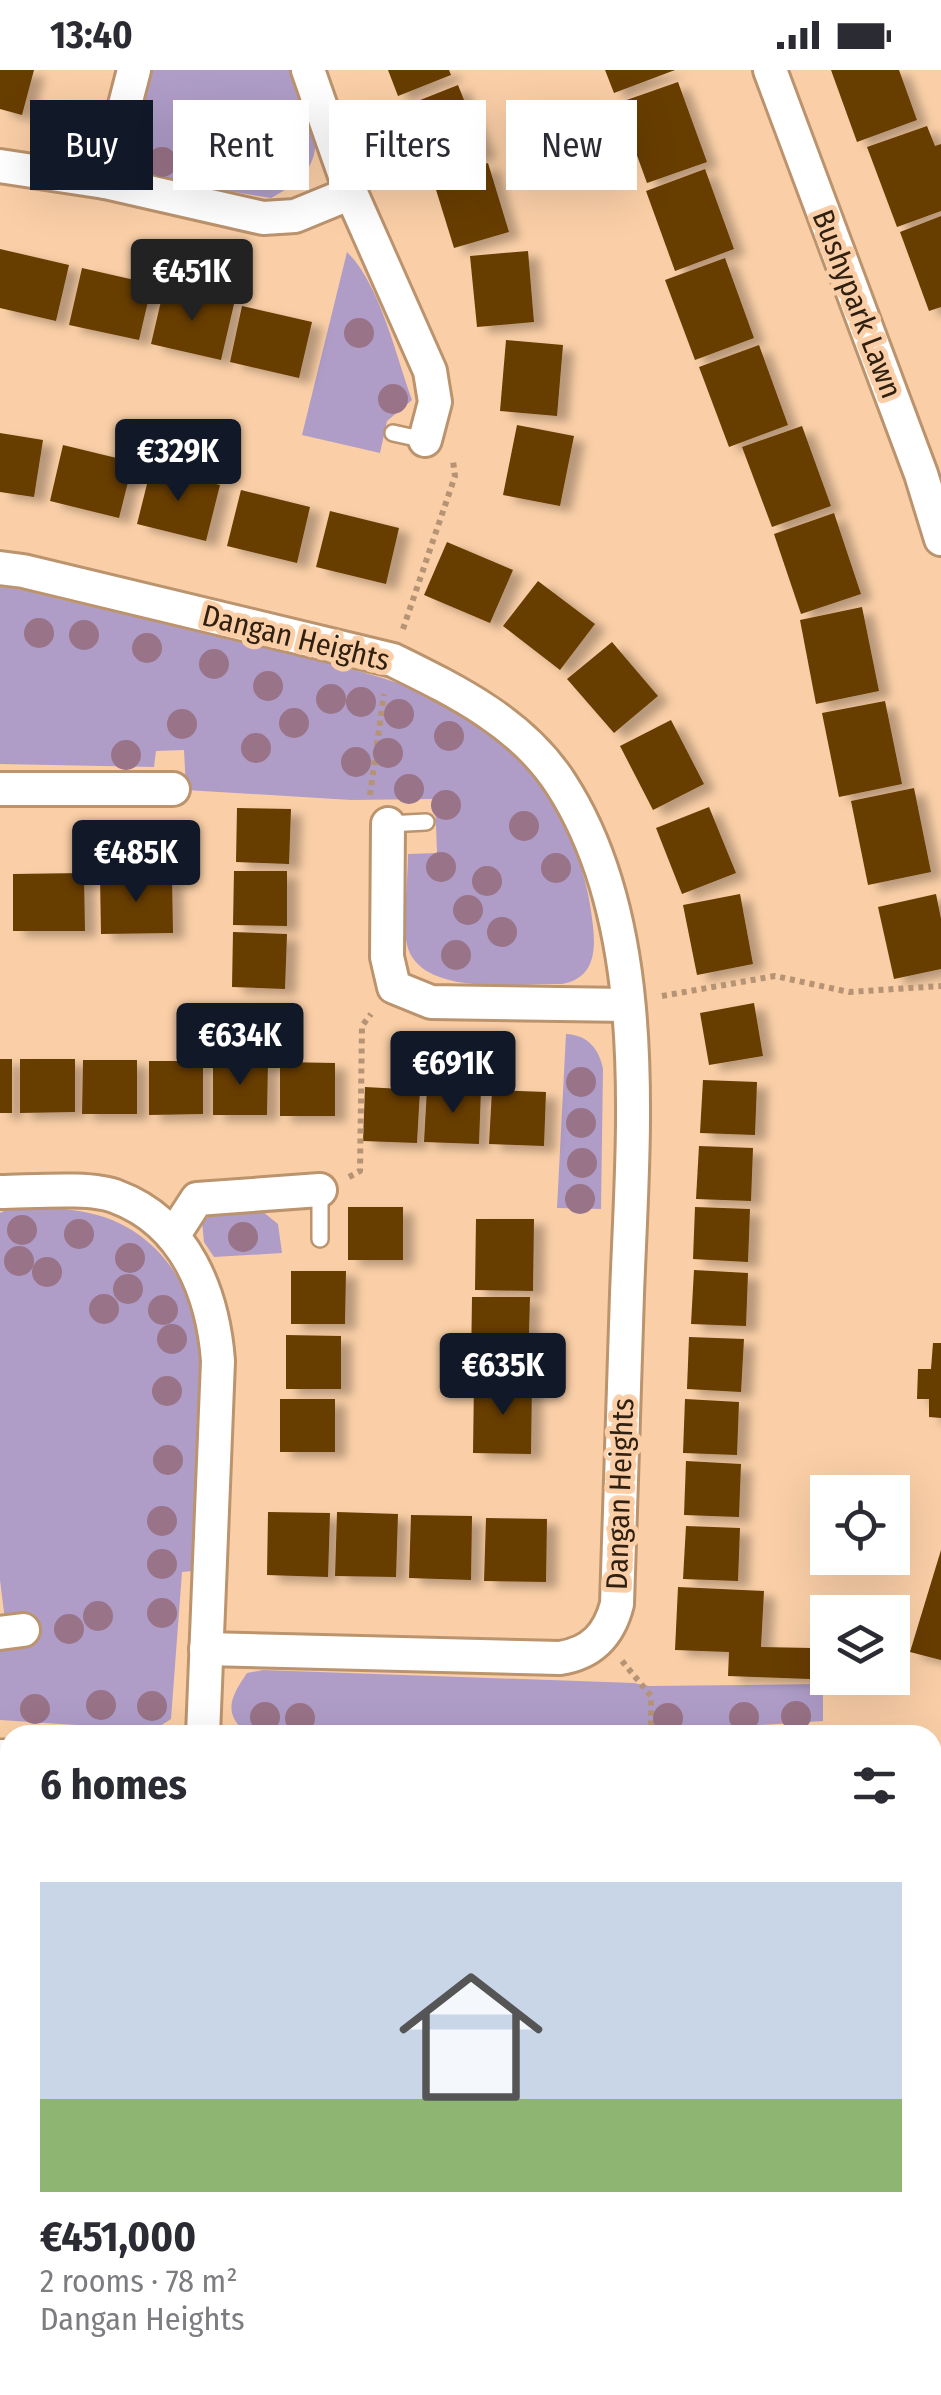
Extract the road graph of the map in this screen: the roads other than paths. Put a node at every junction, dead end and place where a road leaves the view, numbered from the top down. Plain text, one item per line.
1 (134, 70) edge
2 (308, 70) edge
3 (770, 70) edge
4 (126, 100) edge
5 (0, 166) edge
6 (30, 171) edge
7 (140, 190) edge
8 (351, 193) junction
9 (428, 431) joint
10 (393, 433) dead end
11 (941, 539) edge
12 (0, 568) edge
13 (173, 783) dead end
14 (0, 788) edge
15 (426, 822) dead end
16 (388, 824) joint
17 (628, 1006) junction
18 (320, 1190) joint
19 (0, 1192) edge
20 (174, 1236) junction
21 (320, 1239) dead end
22 (206, 1649) junction
23 (203, 1725) edge

1 - 4 street
2 - 8 street
3 - 11 street, Bushypark Lawn
5 - 6 street
7 - 8 street
8 - 9 street
9 - 10 lane
12 - 17 street, Dangan Heights
13 - 14 street
15 - 16 lane
16 - 17 street
17 - 22 street, Dangan Heights
18 - 20 street
18 - 21 lane
19 - 20 street
20 - 22 street
22 - 23 street

